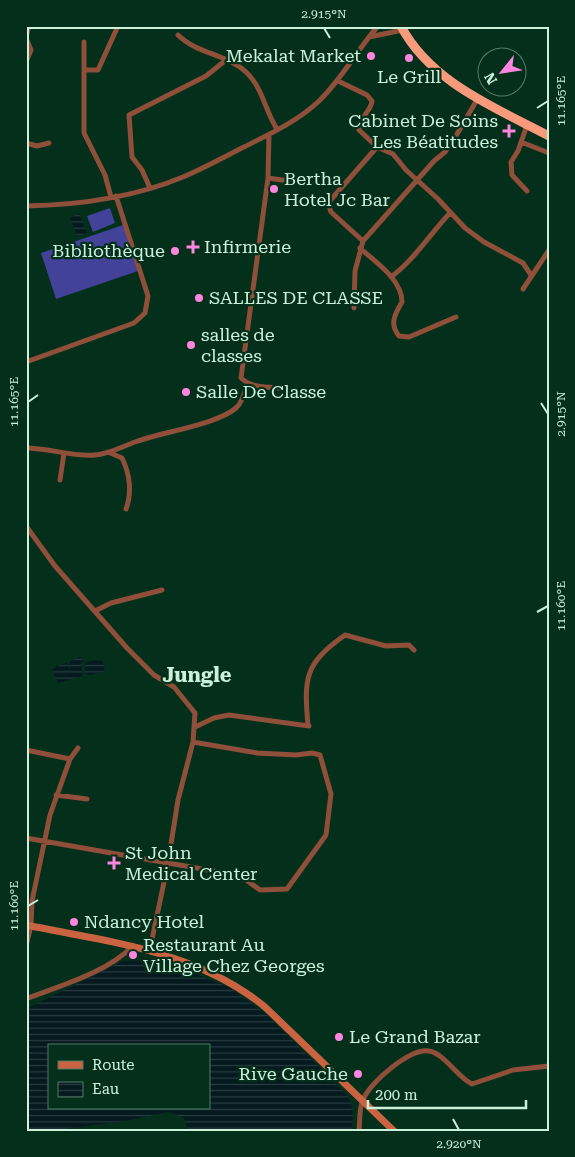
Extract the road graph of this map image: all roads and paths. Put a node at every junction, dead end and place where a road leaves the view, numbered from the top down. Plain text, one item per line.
1 (29, 26) edge
2 (118, 26) edge
3 (378, 26) edge
4 (402, 28) edge
5 (178, 36) dead end
6 (26, 37) edge
7 (368, 37) junction
8 (84, 42) dead end
9 (226, 60) junction
10 (26, 62) edge
11 (84, 70) junction
12 (338, 81) junction
13 (478, 98) junction
14 (528, 125) junction
15 (277, 129) junction
16 (269, 135) junction
17 (549, 136) edge
18 (521, 142) junction
19 (26, 143) edge
20 (49, 143) dead end
21 (377, 147) junction
22 (549, 153) edge
23 (268, 178) junction
24 (418, 180) junction
25 (303, 183) dead end
26 (150, 188) junction
27 (527, 191) dead end
28 (114, 196) junction
29 (26, 206) edge
30 (450, 213) junction
31 (363, 241) junction
32 (360, 248) junction
33 (549, 250) edge
34 (531, 275) junction
35 (391, 277) junction
36 (524, 289) dead end
37 (354, 308) dead end
38 (456, 317) dead end
39 (26, 362) edge
40 (248, 384) junction
41 (284, 388) dead end
42 (26, 448) edge
43 (108, 452) junction
44 (64, 453) junction
45 (60, 480) dead end
46 (126, 509) dead end
47 (26, 526) edge
48 (28, 533) edge
49 (162, 590) dead end
50 (95, 611) junction
51 (414, 650) dead end
52 (195, 727) junction
53 (193, 742) junction
54 (78, 748) dead end
55 (26, 750) edge
56 (70, 759) junction
57 (56, 795) junction
58 (87, 799) dead end
59 (26, 838) edge
60 (45, 842) junction
61 (168, 863) junction
62 (29, 926) edge
63 (133, 945) junction
64 (26, 946) edge
65 (150, 949) junction
66 (26, 1000) edge
67 (549, 1066) edge
68 (362, 1100) junction
69 (359, 1131) edge
70 (394, 1131) edge

1 - 6 street
2 - 11 street
3 - 7 street
4 - 7 street
4 - 13 highway
5 - 9 street
6 - 10 street
7 - 12 street
8 - 11 street
9 - 15 street
9 - 26 street
11 - 28 street
12 - 15 street
12 - 21 street
13 - 14 highway
13 - 24 street
14 - 17 highway
14 - 18 street
15 - 16 street
16 - 23 street
16 - 26 street
18 - 22 street
18 - 27 street
19 - 20 street
21 - 24 street
21 - 31 street
23 - 25 street
23 - 40 street
24 - 30 street
24 - 31 street
26 - 28 street
28 - 29 street
28 - 39 street
30 - 34 street
30 - 35 street
31 - 32 street
32 - 35 street
32 - 37 street
33 - 34 street
34 - 36 street
35 - 38 street
40 - 41 street
40 - 43 street
42 - 44 street
43 - 44 street
43 - 46 street
44 - 45 street
47 - 48 street
48 - 50 street
49 - 50 street
50 - 52 street
51 - 52 street
52 - 53 street
53 - 61 street
53 - 61 street
54 - 56 street
55 - 56 street
56 - 57 street
57 - 58 street
57 - 60 street
59 - 60 street
60 - 61 street
60 - 62 street
61 - 65 street
62 - 63 street
62 - 64 street
63 - 65 street
63 - 66 street
65 - 68 street
67 - 68 street
68 - 69 street
68 - 70 street

